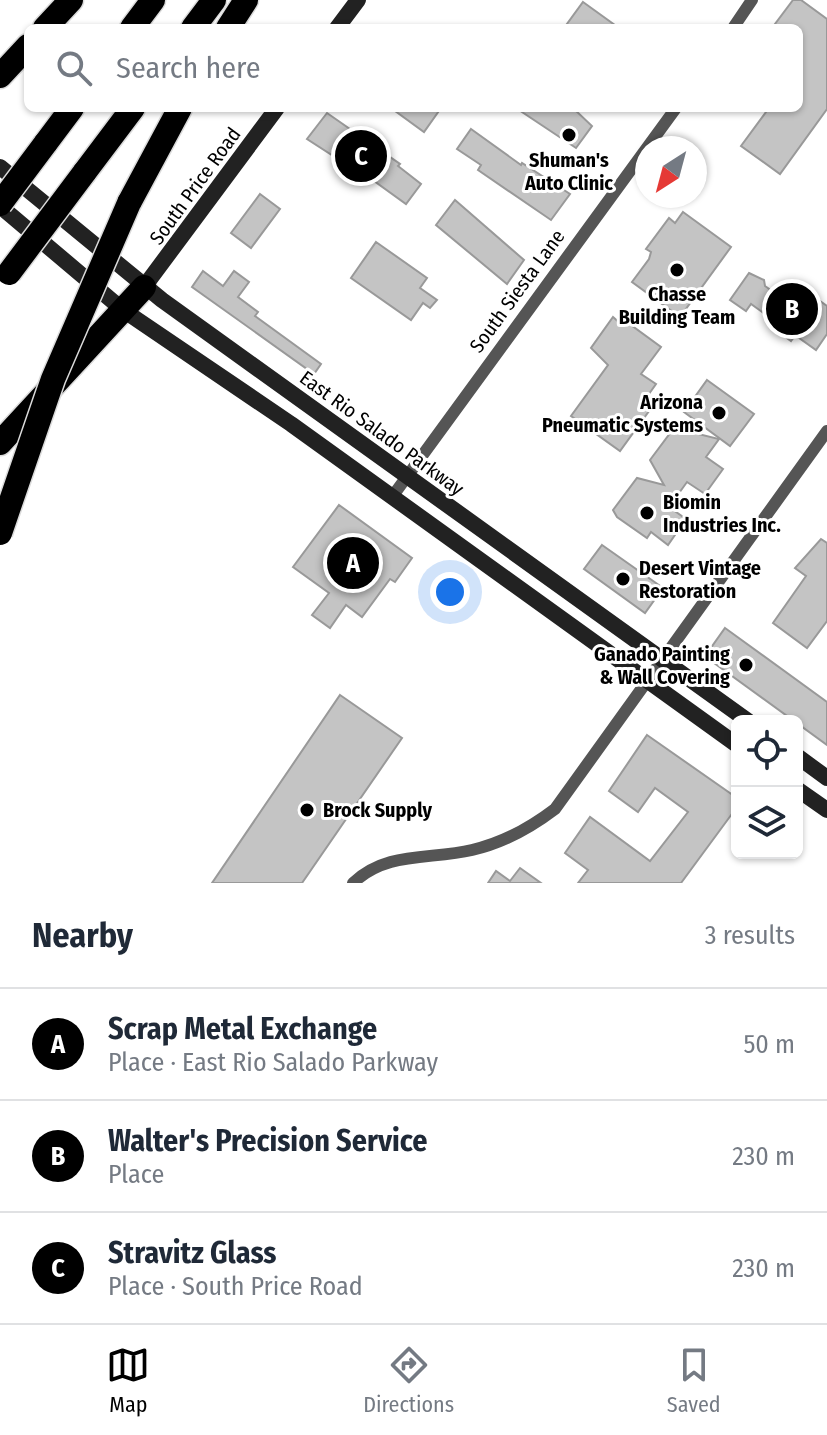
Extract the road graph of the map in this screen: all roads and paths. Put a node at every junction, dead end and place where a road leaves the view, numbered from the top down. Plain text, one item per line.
1 (71, 0) edge
2 (153, 0) edge
3 (214, 0) edge
4 (246, 0) edge
5 (358, 0) edge
6 (752, 0) edge
7 (49, 24) edge
8 (135, 24) edge
9 (196, 24) edge
10 (231, 24) edge
11 (340, 24) edge
12 (736, 24) edge
13 (24, 50) edge
14 (0, 76) edge
15 (69, 112) edge
16 (130, 112) edge
17 (178, 112) edge
18 (274, 112) edge
19 (673, 112) edge
20 (0, 167) edge
21 (133, 193) junction
22 (0, 205) edge
23 (5, 280) edge
24 (144, 287) junction
25 (123, 310) junction
26 (827, 431) edge
27 (0, 443) edge
28 (407, 476) junction
29 (0, 481) edge
30 (392, 497) junction
31 (0, 533) edge
32 (662, 659) junction
33 (647, 680) junction
34 (740, 715) edge
35 (731, 741) edge
36 (803, 760) edge
37 (827, 778) edge
38 (803, 793) edge
39 (827, 810) edge
40 (353, 883) edge

1 - 7 highway
2 - 8 highway
3 - 9 highway
4 - 10 highway
5 - 11 main road
6 - 12 street
13 - 14 highway
15 - 22 highway, bridge
16 - 23 highway, bridge
17 - 21 highway
18 - 24 main road, South Price Road
19 - 28 street, South Siesta Lane
20 - 24 main road, East Rio Salado Parkway
21 - 29 highway, bridge
21 - 31 highway, bridge
22 - 25 main road
24 - 25 highway
24 - 28 main road, East Rio Salado Parkway
25 - 27 highway
25 - 30 main road
26 - 32 street
28 - 30 street, South Siesta Lane
28 - 32 main road, East Rio Salado Parkway
30 - 33 main road
32 - 33 street
32 - 34 main road, East Rio Salado Parkway
33 - 35 main road
33 - 40 street
36 - 37 main road
38 - 39 main road

